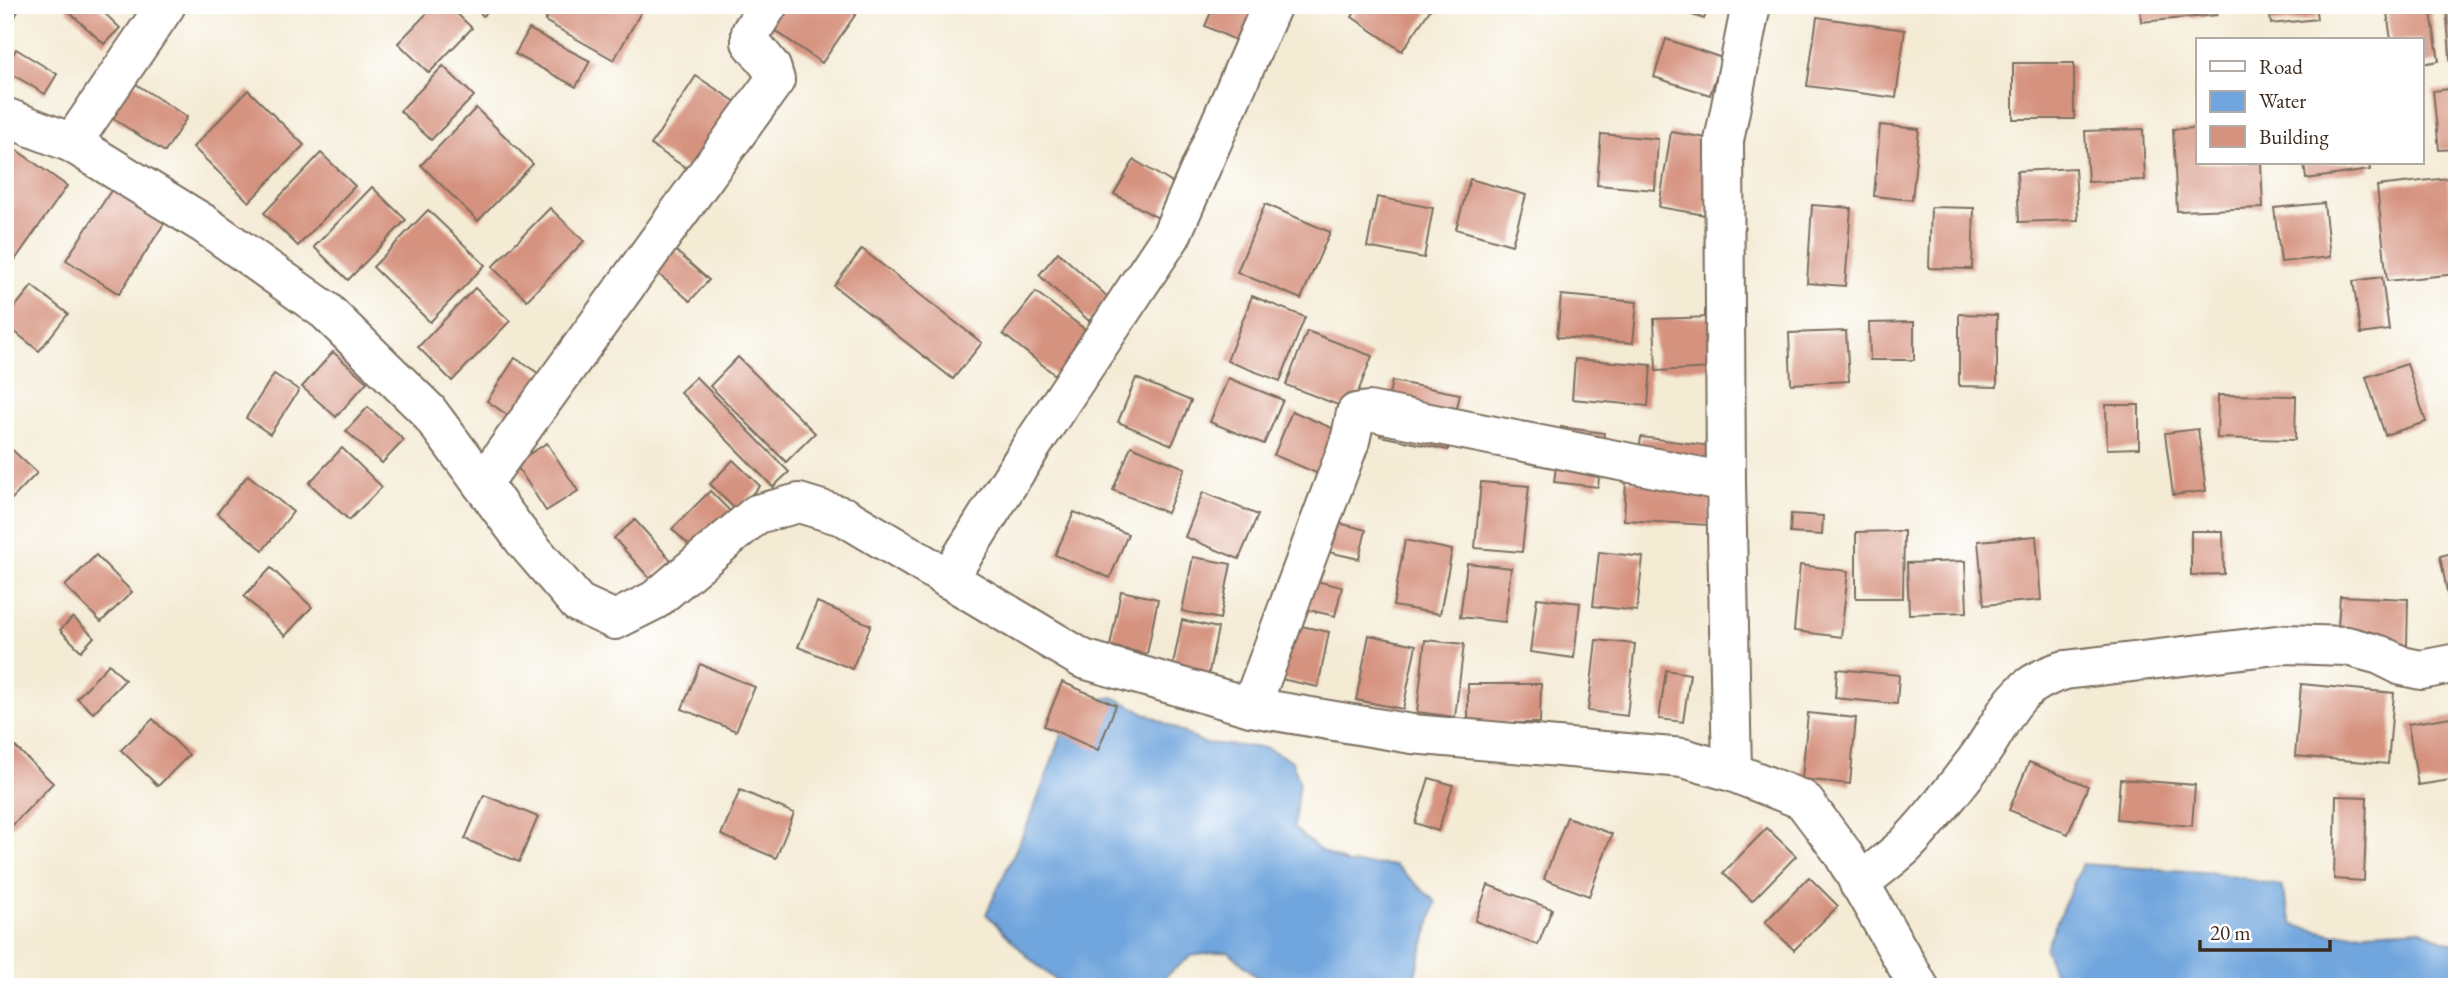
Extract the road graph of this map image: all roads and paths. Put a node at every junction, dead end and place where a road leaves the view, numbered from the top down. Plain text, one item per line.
1 (166, 5) edge
2 (768, 5) edge
3 (1272, 5) edge
4 (1751, 5) edge
5 (5, 117) edge
6 (72, 143) junction
7 (1726, 482) junction
8 (482, 484) junction
9 (948, 579) junction
10 (2457, 663) edge
11 (1251, 706) junction
12 (1732, 772) junction
13 (1859, 884) junction
14 (1919, 987) edge

1 - 6 street
2 - 8 street
3 - 9 street
4 - 7 street
5 - 6 street
6 - 8 street
7 - 11 street
7 - 12 street
8 - 9 street
9 - 11 street
10 - 13 street
11 - 12 street
12 - 13 street
13 - 14 street

